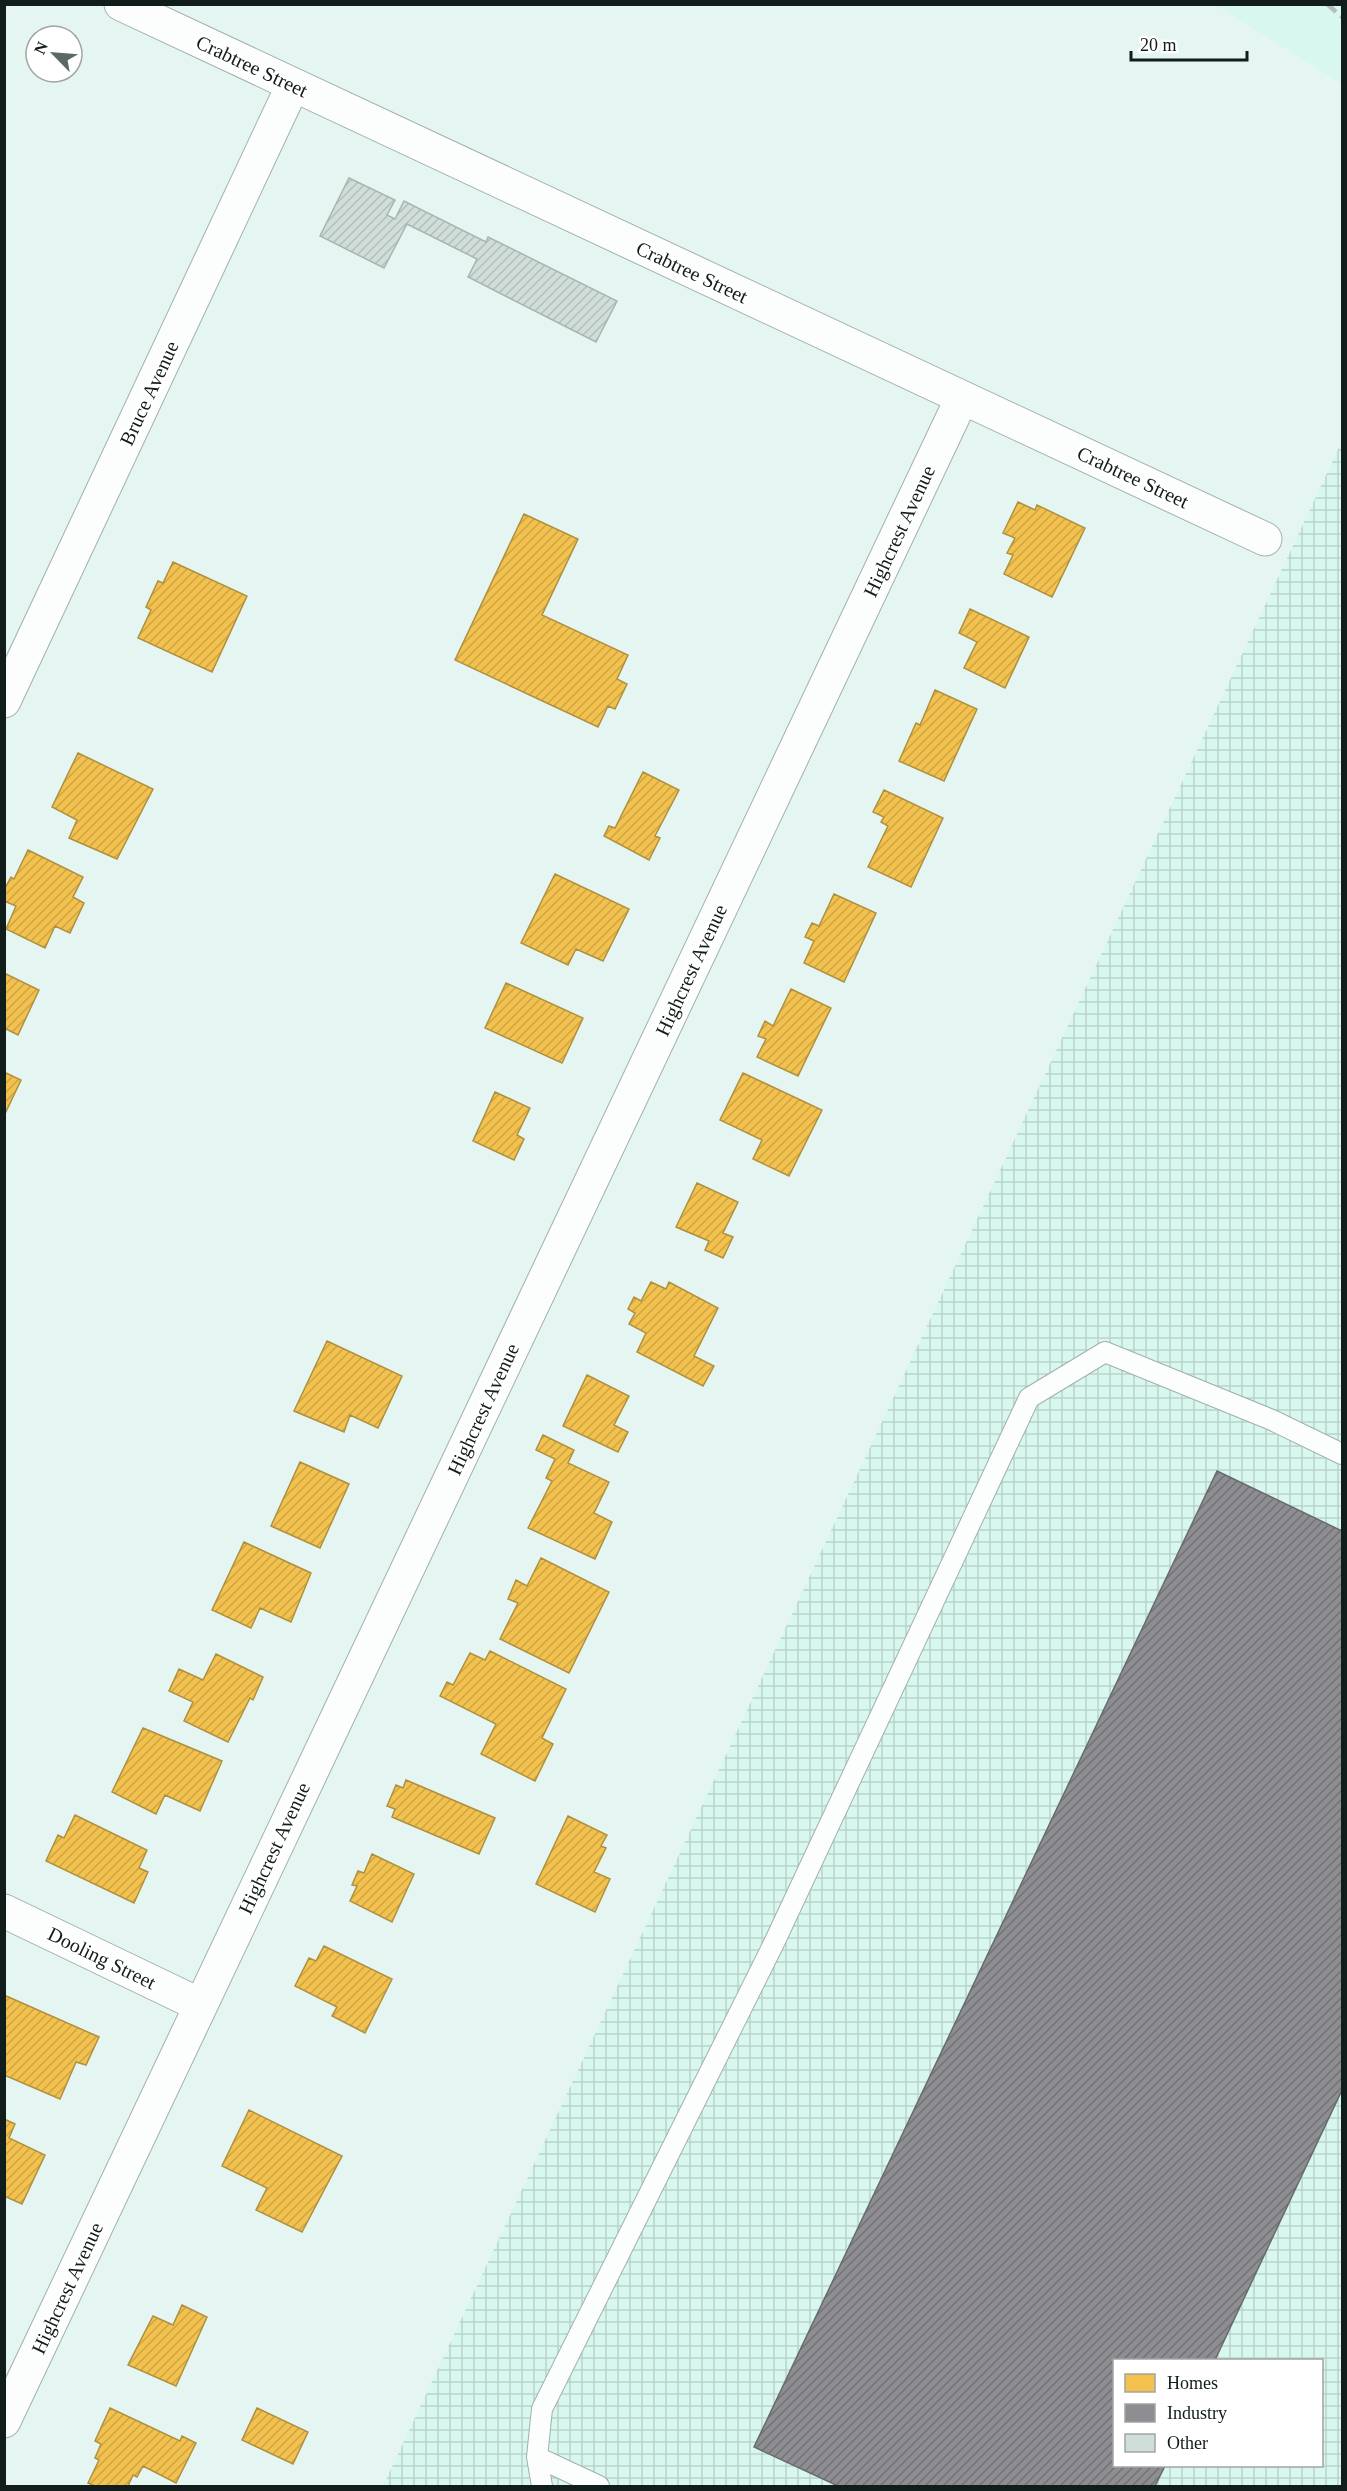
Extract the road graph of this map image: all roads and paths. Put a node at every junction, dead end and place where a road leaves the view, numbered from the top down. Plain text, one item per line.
1 (121, 4) edge
2 (293, 85) junction
3 (962, 398) junction
4 (1264, 539) dead end
5 (4, 701) edge
6 (1342, 1454) edge
7 (4, 1911) edge
8 (200, 2005) junction
9 (4, 2421) edge
10 (537, 2457) junction
11 (542, 2487) edge
12 (599, 2487) edge

1 - 2 street, Crabtree Street
2 - 3 street, Crabtree Street
2 - 5 street, Bruce Avenue
3 - 4 street, Crabtree Street
3 - 8 street, Highcrest Avenue
6 - 10 lane
7 - 8 street, Dooling Street
8 - 9 street, Highcrest Avenue
10 - 11 lane
10 - 12 lane

